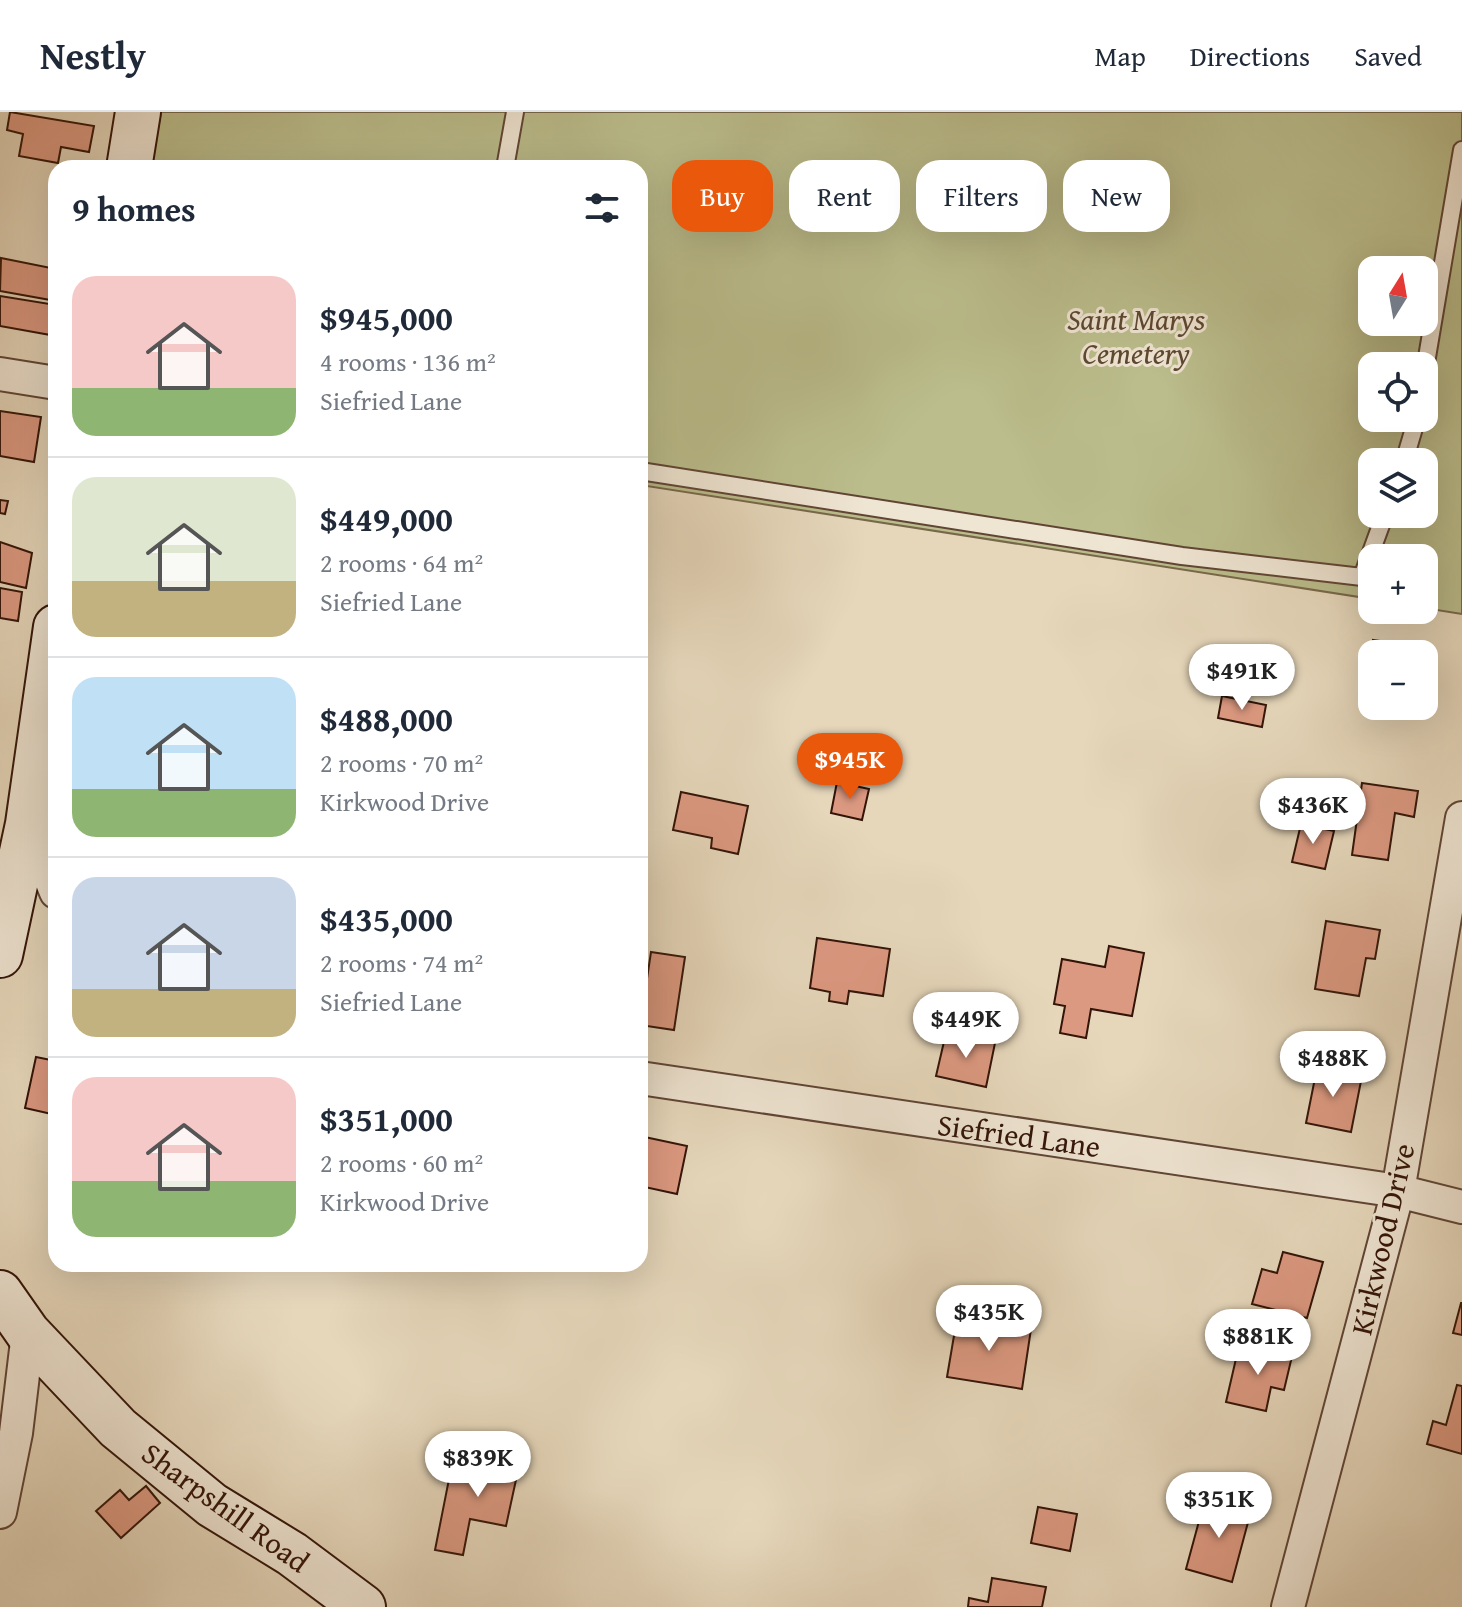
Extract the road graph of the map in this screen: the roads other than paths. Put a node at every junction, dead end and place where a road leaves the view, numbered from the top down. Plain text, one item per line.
1 (138, 112) edge
2 (515, 112) edge
3 (1462, 150) edge
4 (130, 160) edge
5 (506, 160) edge
6 (1428, 352) edge
7 (0, 374) edge
8 (48, 382) edge
9 (648, 472) edge
10 (1380, 528) edge
11 (48, 683) edge
12 (1462, 818) edge
13 (28, 824) junction
14 (48, 873) edge
15 (0, 955) edge
16 (648, 1079) edge
17 (1398, 1191) junction
18 (1462, 1207) edge
19 (0, 1293) edge
20 (28, 1333) junction
21 (0, 1512) edge
22 (363, 1607) edge
23 (1288, 1607) edge

1 - 4 street
2 - 5 lane
3 - 6 lane
7 - 8 street
9 - 10 lane
11 - 13 street
12 - 17 street, Kirkwood Drive
13 - 14 street
13 - 15 street
16 - 17 street, Siefried Lane
17 - 18 street, Siefried Lane
17 - 23 street, Kirkwood Drive
19 - 20 street, Sharpshill Road
20 - 21 street
20 - 22 street, Sharpshill Road

